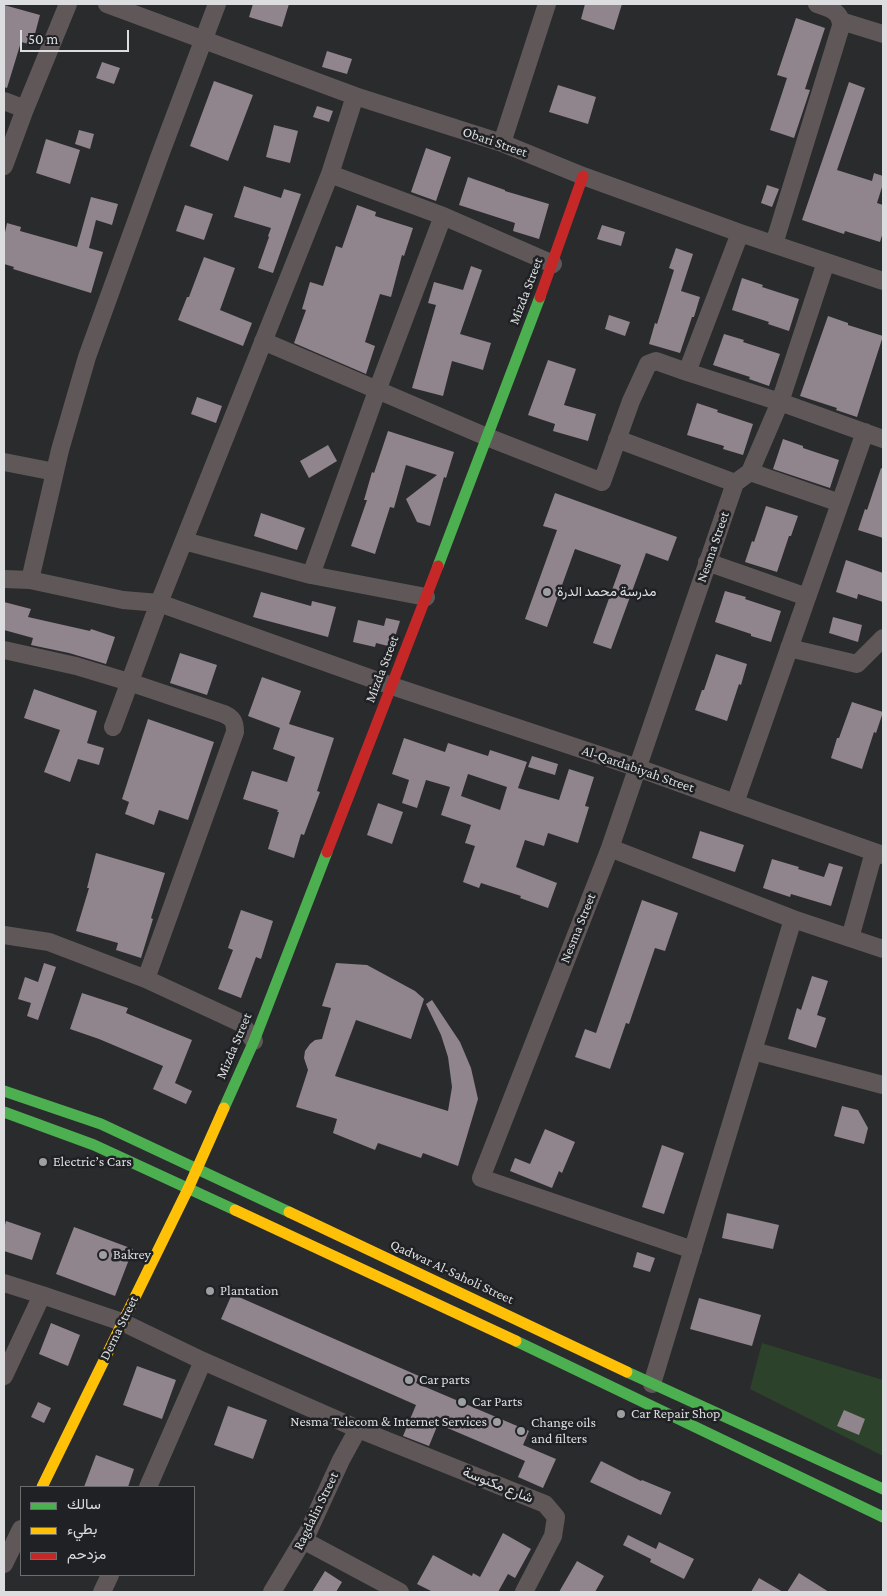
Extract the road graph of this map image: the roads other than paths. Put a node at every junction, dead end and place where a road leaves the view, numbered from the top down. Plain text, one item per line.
1 (68, 4) edge
2 (107, 4) edge
3 (217, 4) edge
4 (546, 4) edge
5 (817, 4) edge
6 (841, 21) junction
7 (883, 34) edge
8 (204, 39) junction
9 (355, 96) junction
10 (4, 101) edge
11 (25, 109) junction
12 (502, 142) junction
13 (4, 166) edge
14 (330, 174) junction
15 (584, 176) junction
16 (442, 216) junction
17 (740, 233) junction
18 (774, 244) junction
19 (826, 262) junction
20 (553, 264) junction
21 (883, 281) edge
22 (263, 341) junction
23 (686, 372) junction
24 (377, 391) junction
25 (780, 402) junction
26 (865, 432) junction
27 (486, 437) junction
28 (883, 439) edge
29 (617, 440) junction
30 (4, 462) edge
31 (55, 472) junction
32 (750, 472) junction
33 (735, 482) junction
34 (840, 503) junction
35 (184, 541) junction
36 (707, 562) junction
37 (311, 574) junction
38 (4, 579) edge
39 (30, 580) junction
40 (426, 596) junction
41 (807, 597) junction
42 (159, 603) junction
43 (883, 638) edge
44 (789, 648) junction
45 (4, 650) edge
46 (130, 682) junction
47 (392, 686) junction
48 (113, 727) dead end
49 (638, 768) junction
50 (735, 804) junction
51 (610, 848) junction
52 (879, 853) edge
53 (792, 920) junction
54 (4, 935) edge
55 (850, 938) junction
56 (883, 950) edge
57 (146, 979) junction
58 (254, 1041) junction
59 (753, 1051) junction
60 (883, 1085) edge
61 (4, 1090) edge
62 (4, 1112) edge
63 (197, 1169) junction
64 (188, 1189) junction
65 (693, 1250) junction
66 (4, 1283) edge
67 (42, 1295) junction
68 (122, 1322) junction
69 (203, 1361) junction
70 (4, 1376) edge
71 (652, 1384) junction
72 (358, 1429) junction
73 (42, 1486) edge
74 (148, 1486) edge
75 (883, 1490) edge
76 (883, 1517) edge
77 (20, 1531) edge
78 (303, 1540) junction
79 (4, 1564) edge
80 (110, 1576) edge
81 (102, 1592) edge
82 (272, 1592) edge
83 (400, 1592) edge
84 (524, 1592) edge

1 - 11 street
2 - 8 street, Obari Street
3 - 8 street
4 - 12 street
5 - 6 street
6 - 7 street
6 - 18 street
8 - 9 street, Obari Street
8 - 31 street
9 - 12 street, Obari Street
9 - 14 street
10 - 11 street
11 - 13 street
12 - 15 street, Obari Street
14 - 16 street
14 - 22 street
15 - 17 street, Obari Street
15 - 20 main road, Mizda Street
16 - 20 street
16 - 24 street
17 - 18 street, Obari Street
17 - 23 street
18 - 19 street, Obari Street
19 - 21 street, Obari Street
19 - 25 street
20 - 27 main road, Mizda Street
22 - 24 street
22 - 35 street
23 - 25 street
23 - 29 street
24 - 27 street
24 - 37 street
25 - 26 street
25 - 32 street
26 - 28 street
26 - 34 street
27 - 29 street
27 - 40 main road, Mizda Street
29 - 33 street
30 - 31 street
31 - 39 street
32 - 33 street
32 - 34 street
33 - 36 street, Nesma Street
34 - 41 street
35 - 37 street
35 - 42 street
36 - 41 street
36 - 49 street, Nesma Street
37 - 40 street
38 - 39 street
39 - 42 street, Al-Qardabiyah Street
40 - 47 main road, Mizda Street
41 - 44 street
42 - 46 street
42 - 47 street, Al-Qardabiyah Street
43 - 44 street
44 - 50 street
45 - 46 street
46 - 48 street
46 - 57 street
47 - 49 street, Al-Qardabiyah Street
47 - 58 main road, Mizda Street
49 - 50 street, Al-Qardabiyah Street
49 - 51 street, Nesma Street
50 - 52 street, Al-Qardabiyah Street
51 - 53 street
51 - 65 street, Nesma Street
52 - 55 street
53 - 55 street
53 - 59 street
54 - 57 street
55 - 56 street
57 - 58 street
58 - 63 main road, Mizda Street
59 - 60 street
59 - 65 street
61 - 63 main road, Qadwar Al-Saholi Street
62 - 64 main road
63 - 64 main road, Derna Street
63 - 71 main road, Qadwar Al-Saholi Street
64 - 68 main road, Derna Street
64 - 76 main road
65 - 71 street
66 - 67 street, شارع مكنوسة
67 - 68 street, شارع مكنوسة
67 - 70 street
68 - 69 street, شارع مكنوسة
68 - 73 main road, Derna Street
69 - 72 street, شارع مكنوسة
69 - 74 street
71 - 75 main road, Qadwar Al-Saholi Street
72 - 78 street, Ragdalin Street
72 - 84 street, شارع مكنوسة
77 - 79 street
78 - 82 street, Ragdalin Street
78 - 83 street
80 - 81 street

